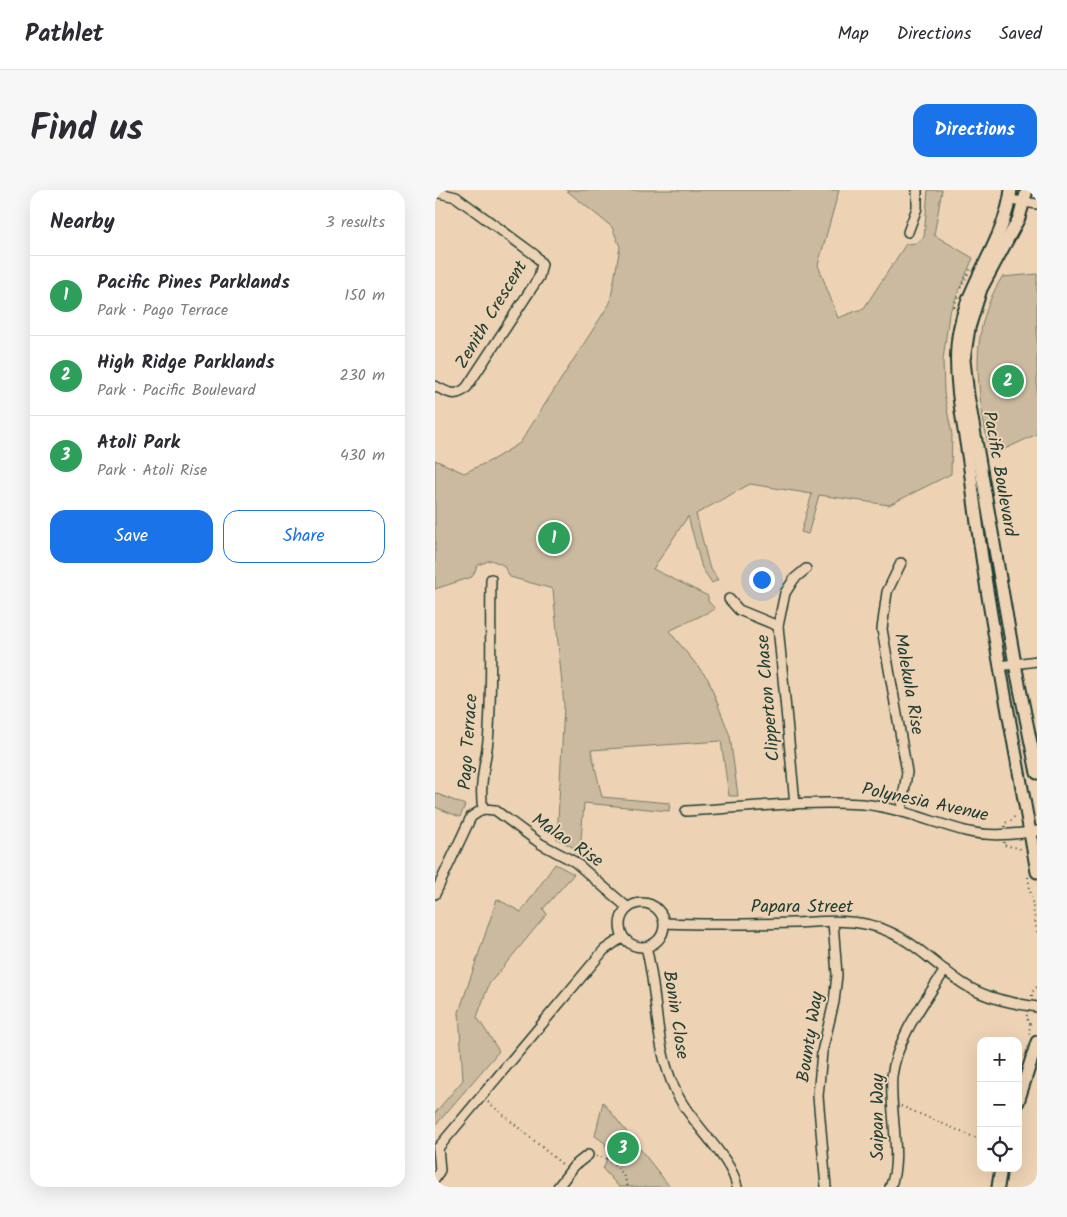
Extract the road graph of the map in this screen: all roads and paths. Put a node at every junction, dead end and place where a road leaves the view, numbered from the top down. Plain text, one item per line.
1 (917, 190) edge
2 (1027, 190) edge
3 (435, 192) edge
4 (1011, 195) edge
5 (1025, 202) junction
6 (1037, 204) edge
7 (908, 232) dead end
8 (435, 386) edge
9 (901, 563) dead end
10 (806, 569) dead end
11 (491, 579) dead end
12 (729, 599) dead end
13 (778, 626) junction
14 (1037, 661) edge
15 (1015, 664) junction
16 (999, 666) junction
17 (1037, 773) edge
18 (795, 804) junction
19 (483, 809) junction
20 (686, 811) dead end
21 (901, 812) junction
22 (1034, 832) edge
23 (1004, 842) dead end
24 (1024, 859) dead end
25 (1032, 874) edge
26 (435, 894) edge
27 (628, 908) junction
28 (833, 922) junction
29 (665, 923) junction
30 (1037, 932) edge
31 (623, 937) junction
32 (646, 948) junction
33 (945, 970) junction
34 (1037, 987) edge
35 (1032, 996) dead end
36 (1037, 1008) edge
37 (1037, 1042) edge
38 (1022, 1089) edge
39 (481, 1096) junction
40 (891, 1106) junction
41 (977, 1138) edge
42 (437, 1147) edge
43 (588, 1154) joint
44 (571, 1171) junction
45 (1000, 1172) edge
46 (435, 1179) edge
47 (559, 1187) edge
48 (628, 1187) edge
49 (737, 1187) edge
50 (826, 1187) edge
51 (890, 1187) edge
52 (998, 1187) edge

1 - 7 street
2 - 5 main road, Pacific Boulevard
3 - 8 street, Zenith Crescent
4 - 5 street
4 - 16 main road
5 - 6 street
5 - 15 main road, Pacific Boulevard
9 - 21 street, Malekula Rise
10 - 13 street, Clipperton Chase
11 - 19 street, Pago Terrace
12 - 13 street
13 - 18 street, Clipperton Chase
14 - 15 street
15 - 16 street
15 - 17 main road, Pacific Boulevard
16 - 22 main road
18 - 20 street, Polynesia Avenue
18 - 21 street, Polynesia Avenue
19 - 26 street, Pago Terrace
19 - 27 street, Malao Rise
21 - 22 street, Polynesia Avenue
22 - 25 main road
23 - 24 path
25 - 30 path
27 - 29 street
27 - 31 street
28 - 29 street, Papara Street
28 - 33 street, Papara Street
28 - 50 street, Bounty Way
29 - 32 street
31 - 32 street
31 - 39 street
32 - 49 street, Bonin Close
33 - 36 street, Papara Street
33 - 40 street, Saipan Way
34 - 35 path
37 - 38 main road
39 - 42 street
39 - 44 path
40 - 41 path
40 - 51 street, Saipan Way
42 - 46 street
43 - 44 street
43 - 48 path
44 - 47 street
45 - 52 main road

